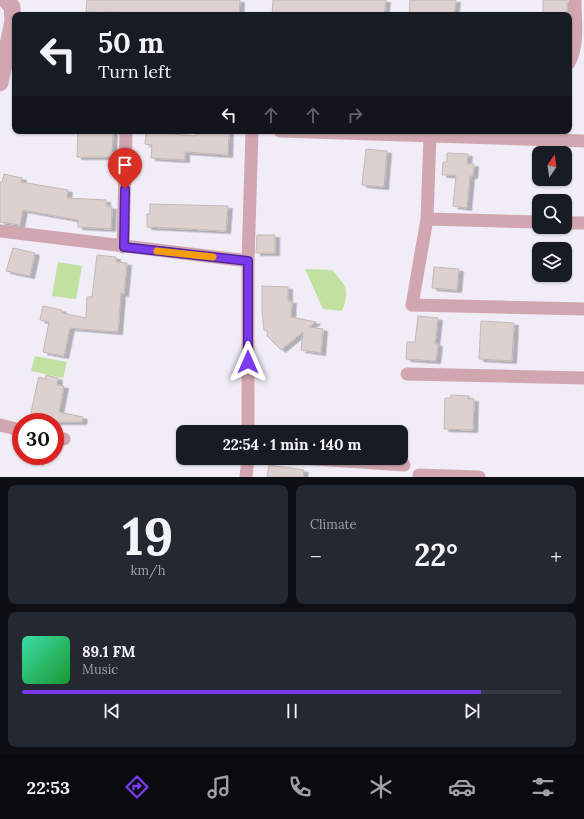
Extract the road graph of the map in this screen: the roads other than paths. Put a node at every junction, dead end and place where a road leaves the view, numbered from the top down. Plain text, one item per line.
1 (6, 0) edge
2 (575, 0) edge
3 (572, 58) edge
4 (0, 83) edge
5 (126, 134) edge
6 (252, 134) edge
7 (392, 134) edge
8 (430, 135) junction
9 (554, 135) edge
10 (584, 141) edge
11 (427, 219) junction
12 (532, 222) edge
13 (572, 223) edge
14 (584, 223) edge
15 (0, 231) edge
16 (124, 247) junction
17 (248, 261) junction
18 (584, 308) edge
19 (407, 374) dead end
20 (584, 378) edge
21 (0, 425) edge
22 (248, 425) edge
23 (12, 428) edge
24 (247, 465) edge
25 (419, 475) dead end
26 (246, 477) edge
27 (475, 477) edge
28 (479, 477) edge

1 - 4 street
2 - 3 street
5 - 16 street
6 - 17 street
7 - 8 street
8 - 9 street
8 - 11 street
9 - 10 street
11 - 12 street
11 - 18 street
13 - 14 street
15 - 16 street
16 - 17 street
17 - 22 street
19 - 20 street
21 - 23 street
24 - 26 street
25 - 27 street
27 - 28 street

